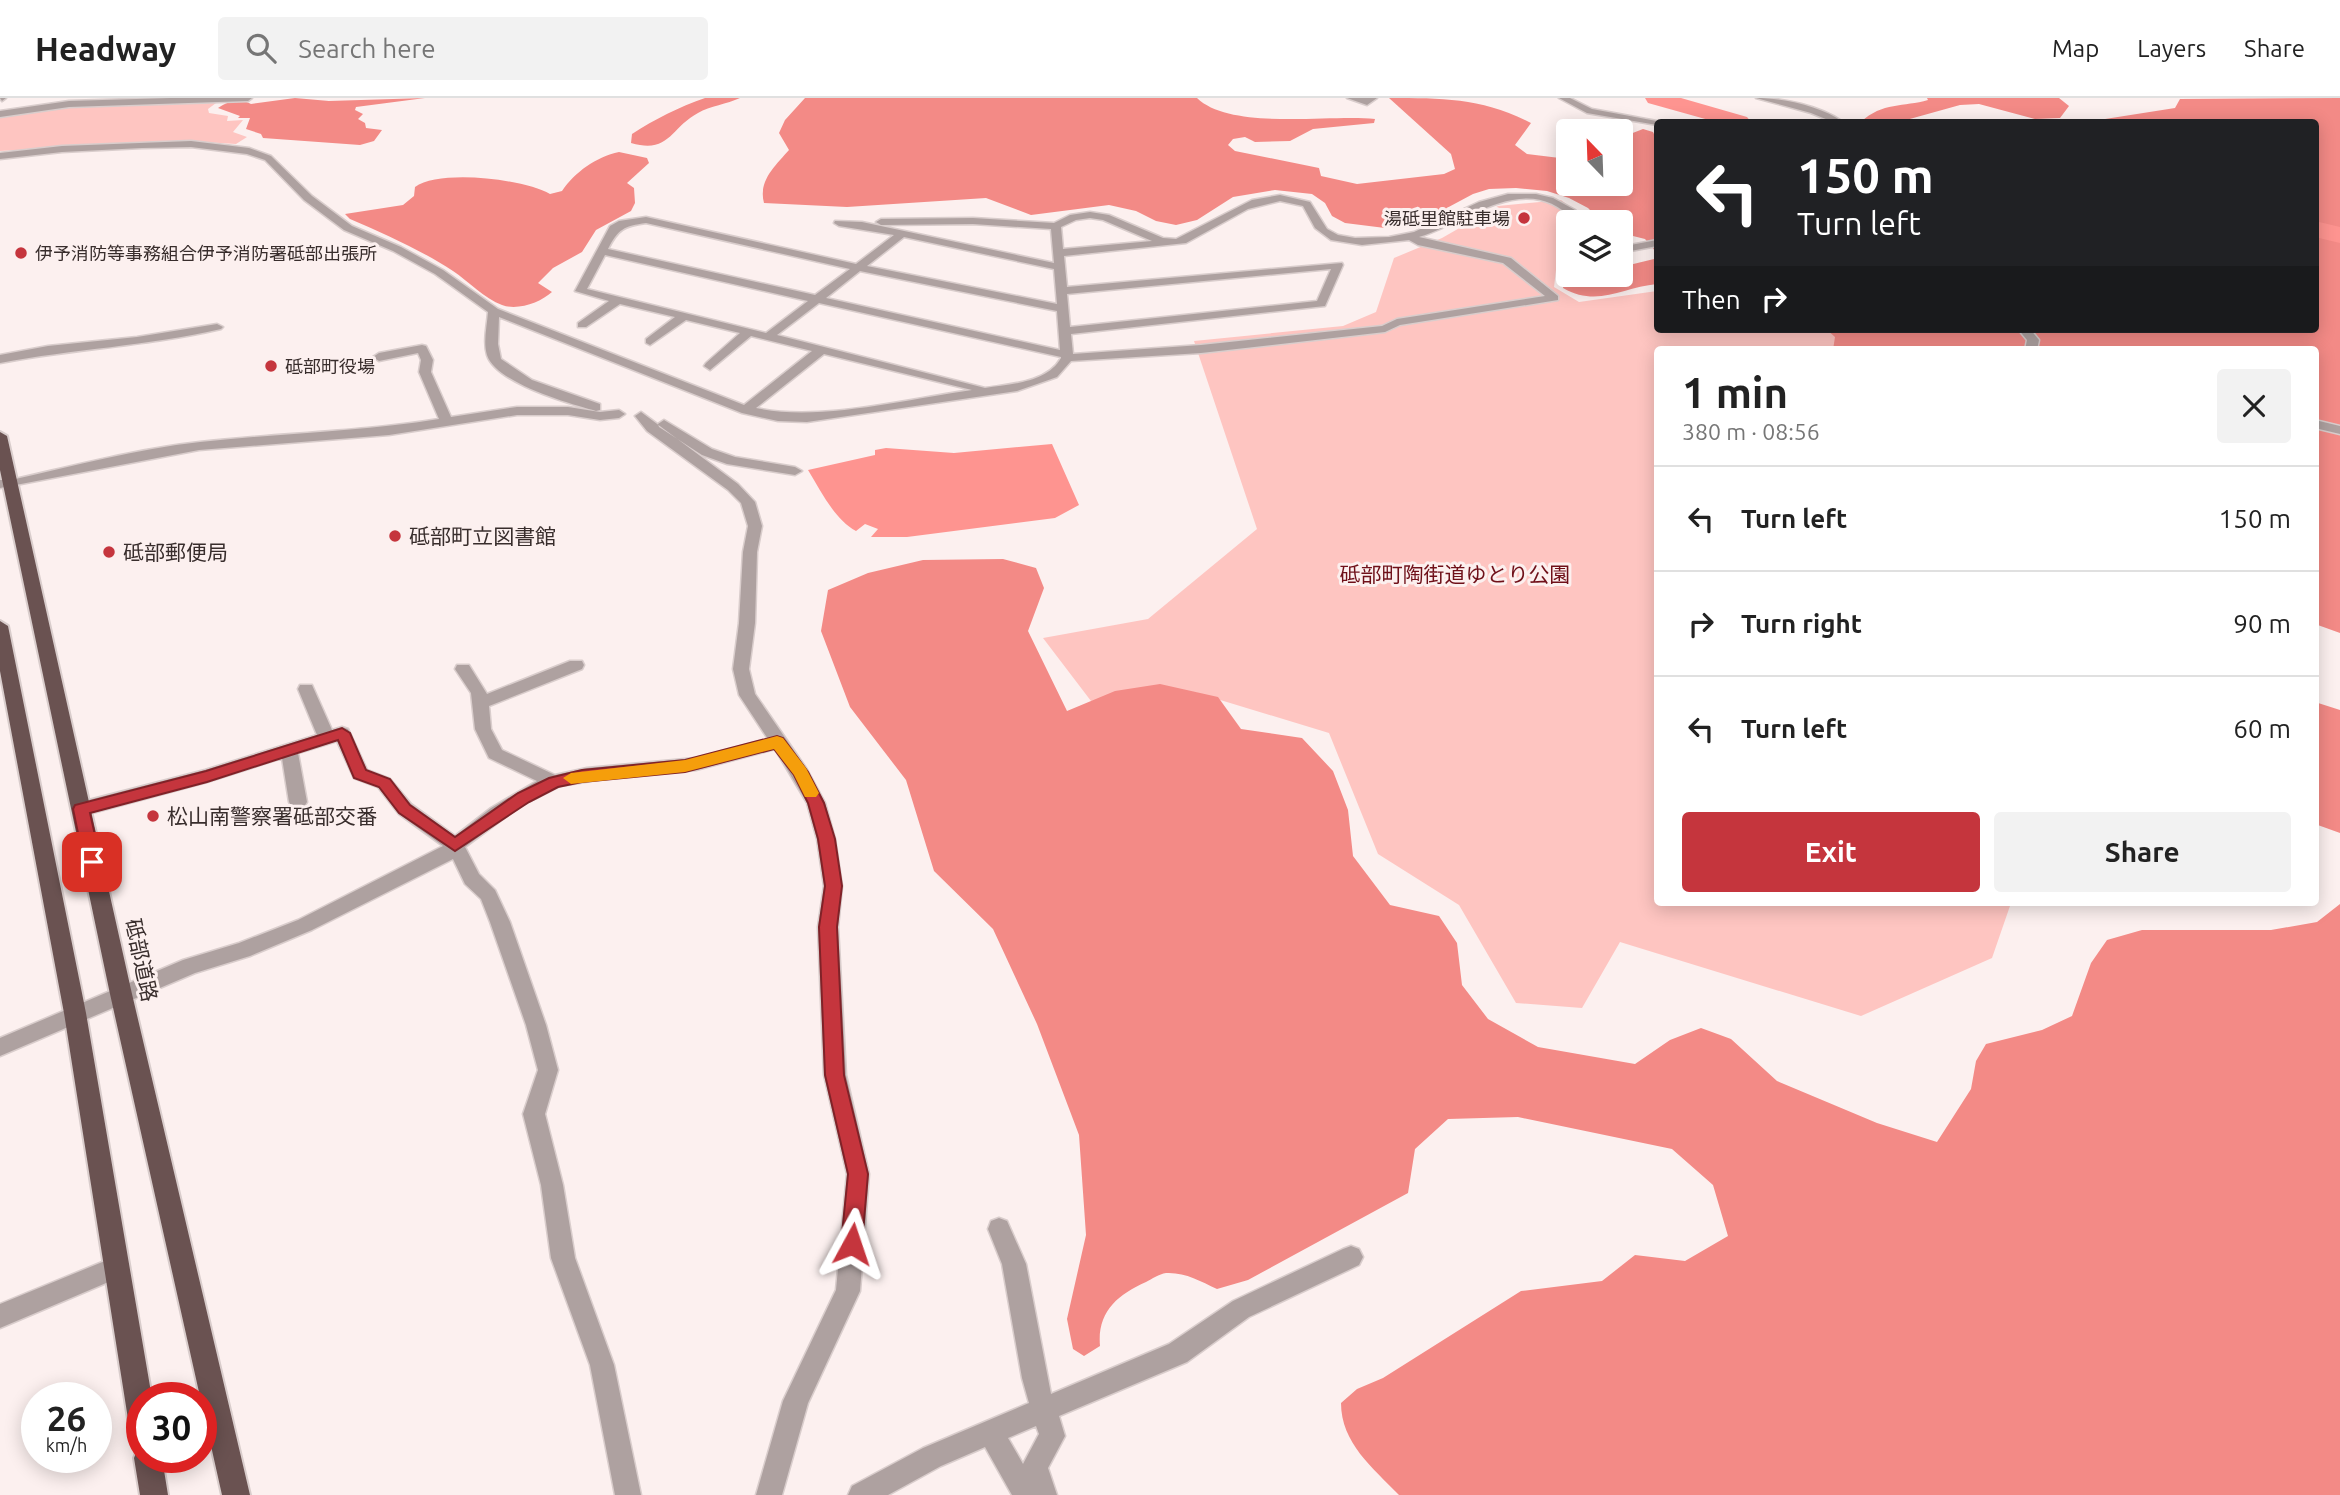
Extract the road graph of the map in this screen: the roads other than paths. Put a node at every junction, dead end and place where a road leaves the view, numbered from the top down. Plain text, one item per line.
1 (248, 98) edge
2 (1351, 98) edge
3 (1373, 98) edge
4 (1563, 98) edge
5 (1760, 98) edge
6 (0, 114) edge
7 (1832, 119) edge
8 (1654, 121) edge
9 (0, 156) edge
10 (1568, 210) edge
11 (839, 223) dead end
12 (863, 225) junction
13 (1056, 226) junction
14 (902, 233) junction
15 (1412, 237) junction
16 (1176, 242) junction
17 (1654, 244) edge
18 (1633, 248) edge
19 (602, 251) junction
20 (1058, 253) junction
21 (1059, 267) junction
22 (860, 268) junction
23 (1062, 291) junction
24 (818, 299) junction
25 (618, 300) junction
26 (1064, 309) junction
27 (494, 311) junction
28 (684, 316) junction
29 (582, 325) dead end
30 (217, 327) dead end
31 (1065, 331) junction
32 (750, 332) junction
33 (768, 337) junction
34 (650, 341) dead end
35 (821, 350) junction
36 (1067, 356) junction
37 (379, 357) dead end
38 (0, 359) edge
39 (710, 366) dead end
40 (988, 390) junction
41 (746, 410) junction
42 (619, 414) junction
43 (641, 416) junction
44 (447, 423) junction
45 (2319, 425) edge
46 (2340, 430) edge
47 (0, 436) edge
48 (795, 471) dead end
49 (6, 484) edge
50 (0, 626) edge
51 (576, 665) dead end
52 (463, 669) dead end
53 (306, 689) dead end
54 (480, 703) junction
55 (326, 736) junction
56 (777, 742) junction
57 (289, 749) junction
58 (554, 782) junction
59 (298, 802) dead end
60 (81, 809) junction
61 (455, 845) junction
62 (121, 994) junction
63 (75, 1013) junction
64 (0, 1047) edge
65 (999, 1229) dead end
66 (1350, 1257) dead end
67 (117, 1267) junction
68 (0, 1316) edge
69 (136, 1382) edge
70 (1043, 1411) junction
71 (991, 1433) junction
72 (150, 1473) edge
73 (154, 1495) edge
74 (236, 1495) edge
75 (628, 1495) edge
76 (769, 1495) edge
77 (861, 1495) edge
78 (1026, 1495) edge
79 (1044, 1495) edge

1 - 6 street
2 - 3 street
4 - 8 street
5 - 7 street
9 - 27 street
10 - 15 street
11 - 12 street
12 - 13 street
12 - 14 street
13 - 16 street
13 - 20 street
14 - 21 street
14 - 22 street
15 - 16 street
15 - 36 street
16 - 20 street
17 - 18 street
19 - 22 street
19 - 24 street
19 - 25 street
20 - 21 street
21 - 23 street
22 - 24 street
22 - 26 street
23 - 26 street
23 - 31 street
24 - 33 street
24 - 36 street
25 - 28 street
25 - 29 street
26 - 31 street
27 - 41 street
27 - 42 street
28 - 32 street
28 - 34 street
30 - 38 street
31 - 36 street
32 - 33 street
32 - 39 street
33 - 35 street
35 - 40 street
35 - 41 street
36 - 40 street
37 - 44 street
40 - 41 street
42 - 43 street
42 - 44 street
43 - 48 street
43 - 56 street
44 - 49 street
45 - 46 street
47 - 49 highway, 砥部道路
49 - 60 highway, 砥部道路
50 - 63 highway
51 - 54 street
52 - 54 street
53 - 55 street
54 - 58 street
55 - 57 street
55 - 61 street
56 - 58 street
56 - 76 street
57 - 59 street
57 - 60 street
58 - 61 street
60 - 62 highway, 砥部道路
61 - 62 street
61 - 75 street
62 - 63 street
62 - 74 highway, 砥部道路
63 - 64 street
63 - 67 highway
65 - 70 street
66 - 70 street
67 - 68 street
67 - 69 highway
70 - 71 street
70 - 79 street
71 - 77 street
71 - 78 street
72 - 73 highway

